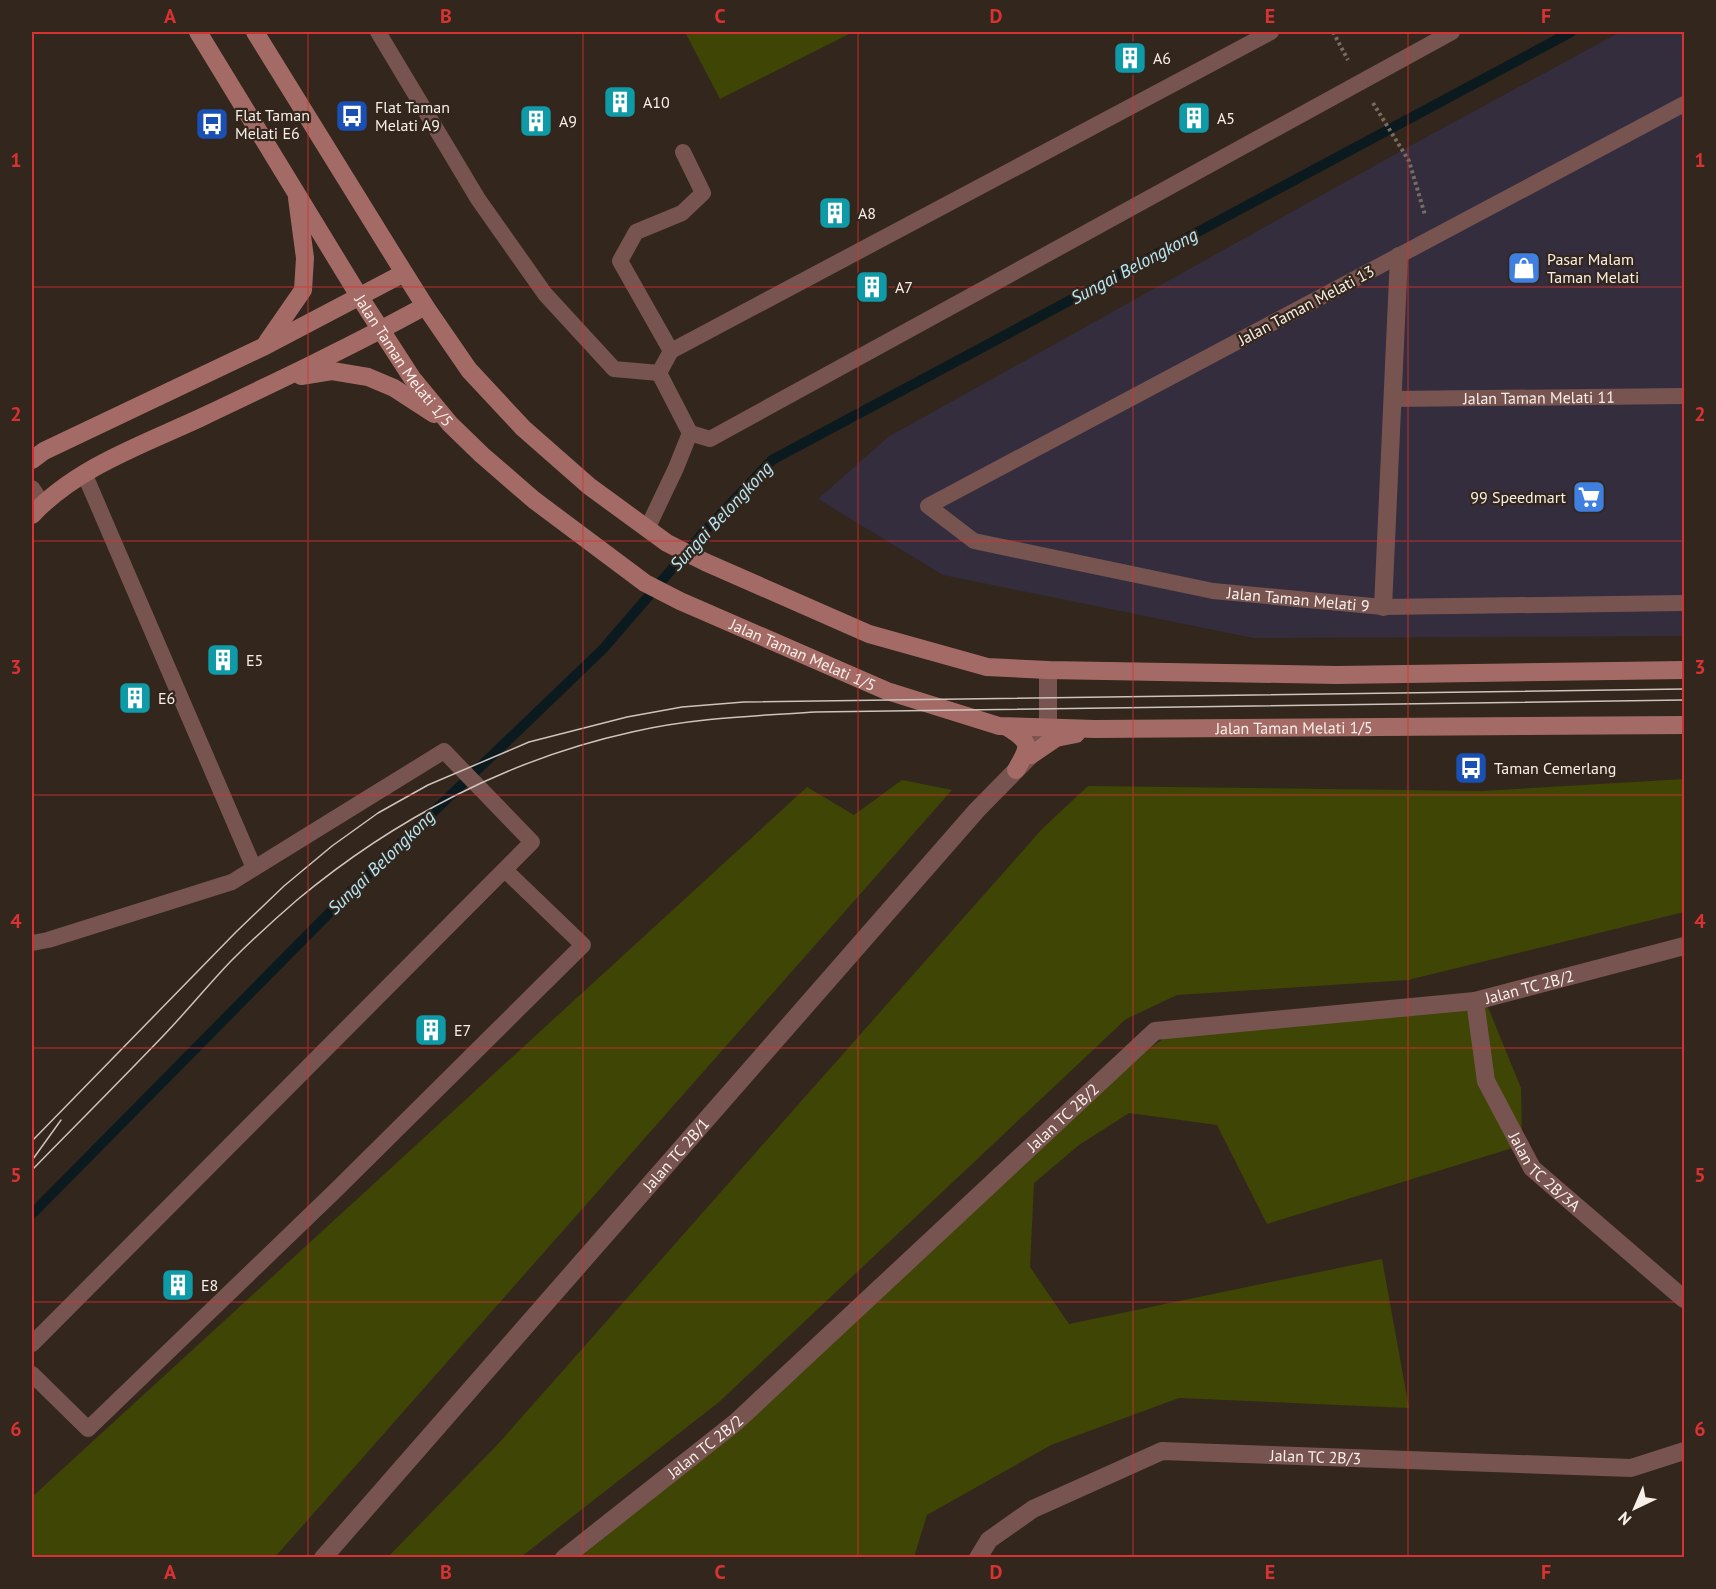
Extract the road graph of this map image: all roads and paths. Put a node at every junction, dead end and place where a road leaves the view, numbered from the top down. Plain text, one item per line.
1 (198, 32) edge
2 (255, 32) edge
3 (378, 32) edge
4 (1271, 32) edge
5 (1452, 32) edge
6 (1684, 104) edge
7 (1381, 116) dead end
8 (683, 152) dead end
9 (296, 191) junction
10 (1432, 238) junction
11 (1399, 256) junction
12 (404, 273) junction
13 (359, 296) junction
14 (425, 306) junction
15 (381, 330) junction
16 (265, 346) junction
17 (671, 351) junction
18 (659, 373) junction
19 (285, 378) junction
20 (1684, 396) edge
21 (1392, 399) junction
22 (450, 424) junction
23 (690, 433) junction
24 (32, 460) edge
25 (84, 473) junction
26 (35, 502) edge
27 (928, 506) joint
28 (647, 529) junction
29 (1684, 603) edge
30 (1383, 608) junction
31 (1048, 670) junction
32 (1684, 670) edge
33 (1684, 725) edge
34 (1007, 727) junction
35 (1048, 728) junction
36 (1095, 729) junction
37 (1031, 755) junction
38 (1016, 770) junction
39 (254, 868) junction
40 (505, 870) junction
41 (32, 943) edge
42 (1684, 946) edge
43 (1475, 1001) junction
44 (1684, 1299) edge
45 (32, 1344) edge
46 (32, 1374) edge
47 (1684, 1451) edge
48 (322, 1557) edge
49 (564, 1557) edge
50 (978, 1557) edge

1 - 9 main road, Jalan Taman Melati 1/5
2 - 12 main road
3 - 18 lane
4 - 17 lane
5 - 23 lane
6 - 10 lane, Jalan Taman Melati 13
7 - 10 path
8 - 17 lane
9 - 13 main road, Jalan Taman Melati 1/5
9 - 16 main road
10 - 11 lane, Jalan Taman Melati 13
11 - 21 street
11 - 27 lane, Jalan Taman Melati 13
12 - 13 main road
12 - 14 main road
13 - 15 main road, Jalan Taman Melati 1/5
13 - 16 main road
14 - 15 main road
14 - 28 main road
15 - 19 main road
15 - 22 main road, Jalan Taman Melati 1/5
16 - 24 main road
17 - 18 lane
18 - 23 lane
19 - 22 main road
19 - 25 main road
20 - 21 lane, Jalan Taman Melati 11
21 - 30 street
22 - 34 main road, Jalan Taman Melati 1/5
23 - 28 lane
25 - 26 main road
25 - 39 lane
27 - 30 lane, Jalan Taman Melati 9
28 - 31 main road
29 - 30 lane, Jalan Taman Melati 9
31 - 32 main road
31 - 35 street
33 - 36 main road, Jalan Taman Melati 1/5
34 - 35 main road, Jalan Taman Melati 1/5
34 - 38 main road
35 - 36 main road, Jalan Taman Melati 1/5
35 - 37 street, Jalan TC 2B/1
36 - 37 main road
37 - 38 street, Jalan TC 2B/1
38 - 48 street, Jalan TC 2B/1
39 - 40 lane
39 - 41 lane
40 - 45 lane
40 - 46 lane
42 - 43 street, Jalan TC 2B/2
43 - 44 street, Jalan TC 2B/3A
43 - 49 street, Jalan TC 2B/2
47 - 50 street, Jalan TC 2B/3

